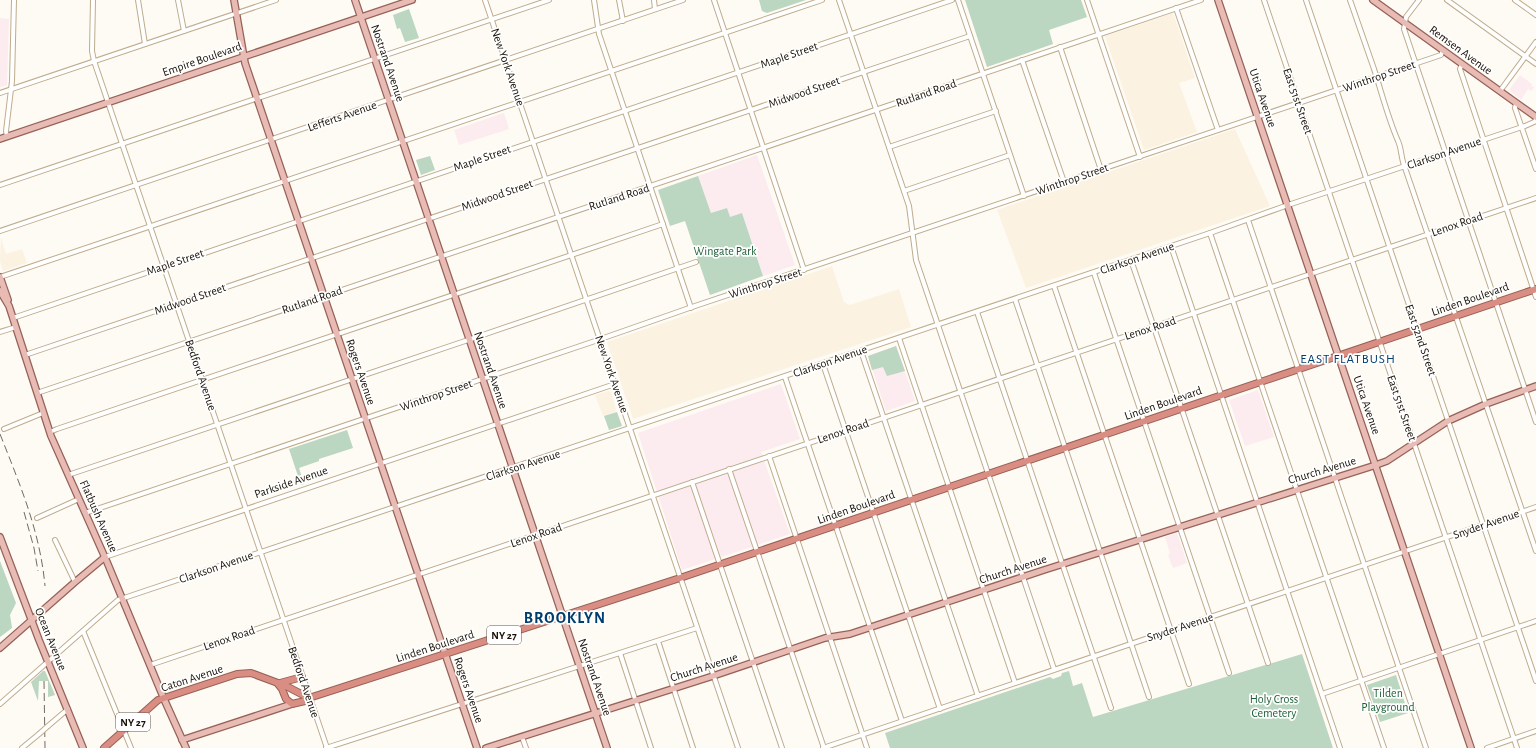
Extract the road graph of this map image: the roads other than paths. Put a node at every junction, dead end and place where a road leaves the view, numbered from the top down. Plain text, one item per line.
1 (14, 0) edge
2 (93, 0) edge
3 (138, 0) edge
4 (178, 0) edge
5 (234, 0) edge
6 (276, 0) edge
7 (355, 0) edge
8 (412, 0) edge
9 (485, 0) edge
10 (549, 0) edge
11 (594, 0) edge
12 (619, 0) edge
13 (654, 0) edge
14 (684, 0) edge
15 (714, 0) edge
16 (822, 0) edge
17 (839, 0) edge
18 (952, 0) edge
19 (958, 0) edge
20 (1087, 0) edge
21 (1200, 0) edge
22 (1218, 0) edge
23 (1264, 0) edge
24 (1306, 0) edge
25 (1350, 0) edge
26 (1373, 0) edge
27 (1419, 0) edge
28 (1447, 0) edge
29 (1515, 0) edge
30 (1176, 8) junction
31 (655, 9) junction
32 (236, 13) junction
33 (1536, 15) edge
34 (361, 17) junction
35 (492, 19) junction
36 (623, 21) junction
37 (1404, 22) junction
38 (598, 29) junction
39 (184, 31) junction
40 (725, 33) junction
41 (851, 34) junction
42 (1099, 34) junction
43 (970, 36) junction
44 (1536, 42) edge
45 (145, 44) junction
46 (1060, 47) junction
47 (1443, 50) junction
48 (1525, 56) junction
49 (244, 57) junction
50 (375, 59) junction
51 (506, 60) junction
52 (1022, 60) junction
53 (94, 61) junction
54 (1415, 64) junction
55 (1462, 64) junction
56 (1536, 64) edge
57 (611, 71) junction
58 (738, 72) junction
59 (864, 72) junction
60 (983, 74) junction
61 (1376, 77) junction
62 (11, 89) junction
63 (1337, 90) junction
64 (1500, 91) junction
65 (0, 93) edge
66 (258, 98) junction
67 (388, 100) junction
68 (520, 102) junction
69 (108, 103) junction
70 (1299, 103) junction
71 (1516, 103) junction
72 (876, 109) junction
73 (624, 110) junction
74 (751, 110) junction
75 (996, 111) junction
76 (1258, 117) junction
77 (1536, 118) edge
78 (1521, 127) junction
79 (1218, 130) junction
80 (7, 137) junction
81 (0, 139) edge
82 (272, 139) junction
83 (1483, 139) junction
84 (403, 141) junction
85 (533, 141) junction
86 (122, 144) junction
87 (889, 147) junction
88 (637, 148) junction
89 (763, 148) junction
90 (1445, 153) junction
91 (1010, 155) junction
92 (1140, 157) junction
93 (1406, 165) junction
94 (1536, 169) edge
95 (1101, 170) junction
96 (546, 179) junction
97 (1366, 179) junction
98 (286, 181) junction
99 (416, 181) junction
100 (1064, 182) junction
101 (0, 185) edge
102 (136, 185) junction
103 (650, 186) junction
104 (904, 191) junction
105 (1329, 191) junction
106 (1024, 196) junction
107 (1536, 198) edge
108 (1288, 205) junction
109 (1506, 208) junction
110 (558, 217) junction
111 (429, 219) junction
112 (299, 220) junction
113 (1248, 220) junction
114 (1468, 221) junction
115 (663, 224) junction
116 (150, 227) junction
117 (0, 231) edge
118 (913, 233) junction
119 (1210, 233) junction
120 (1429, 234) junction
121 (1171, 246) junction
122 (1390, 247) junction
123 (571, 254) junction
124 (441, 256) junction
125 (312, 258) junction
126 (1131, 260) junction
127 (1352, 260) junction
128 (696, 262) dead end
129 (164, 266) junction
130 (678, 268) junction
131 (804, 270) junction
132 (1094, 272) junction
133 (1311, 274) junction
134 (0, 277) edge
135 (1054, 286) junction
136 (1270, 287) junction
137 (1535, 289) edge
138 (0, 291) edge
139 (454, 294) junction
140 (324, 296) junction
141 (1536, 297) edge
142 (586, 299) junction
143 (1015, 299) junction
144 (1232, 300) junction
145 (1496, 302) junction
146 (7, 303) junction
147 (176, 304) junction
148 (691, 308) junction
149 (977, 312) junction
150 (1193, 314) junction
151 (1456, 316) junction
152 (13, 318) junction
153 (938, 325) junction
154 (16, 327) junction
155 (1154, 327) junction
156 (1417, 329) junction
157 (0, 332) edge
158 (337, 334) junction
159 (899, 338) junction
160 (600, 339) junction
161 (1116, 339) junction
162 (470, 340) junction
163 (189, 342) junction
164 (1380, 342) junction
165 (861, 351) junction
166 (1077, 353) junction
167 (25, 355) junction
168 (1339, 355) junction
169 (823, 364) junction
170 (1038, 366) junction
171 (1298, 369) junction
172 (785, 377) junction
173 (202, 379) junction
174 (352, 379) junction
175 (483, 379) junction
176 (1000, 379) junction
177 (1260, 382) junction
178 (615, 384) junction
179 (1536, 386) edge
180 (1525, 390) junction
181 (960, 392) junction
182 (37, 393) junction
183 (1221, 395) junction
184 (1486, 404) junction
185 (922, 405) junction
186 (1182, 408) junction
187 (43, 413) junction
188 (884, 418) junction
189 (366, 419) junction
190 (1144, 421) junction
191 (1448, 421) junction
192 (1536, 422) edge
193 (498, 424) junction
194 (217, 425) junction
195 (4, 429) dead end
196 (631, 429) junction
197 (846, 430) junction
198 (50, 432) junction
199 (1105, 434) junction
200 (808, 443) junction
201 (1414, 444) junction
202 (1065, 448) junction
203 (769, 456) junction
204 (1028, 460) junction
205 (381, 463) junction
206 (231, 464) junction
207 (1376, 465) junction
208 (513, 468) junction
209 (729, 469) junction
210 (988, 474) junction
211 (68, 475) junction
212 (1334, 478) junction
213 (692, 482) junction
214 (949, 487) junction
215 (1296, 490) junction
216 (653, 496) junction
217 (79, 499) junction
218 (911, 500) junction
219 (1257, 502) junction
220 (396, 507) junction
221 (1536, 507) edge
222 (246, 509) junction
223 (874, 512) junction
224 (1523, 512) junction
225 (85, 513) junction
226 (1218, 515) junction
227 (37, 518) dead end
228 (836, 525) junction
229 (1483, 525) junction
230 (1180, 527) junction
231 (536, 536) junction
232 (0, 537) edge
233 (796, 538) junction
234 (1445, 538) junction
235 (1140, 539) junction
236 (55, 540) dead end
237 (1405, 551) junction
238 (1536, 551) edge
239 (260, 552) junction
240 (757, 552) junction
241 (1101, 552) junction
242 (106, 557) junction
243 (720, 564) junction
244 (1063, 564) junction
245 (1364, 565) junction
246 (418, 575) junction
247 (1023, 577) junction
248 (680, 578) junction
249 (1326, 578) junction
250 (75, 582) junction
251 (984, 590) junction
252 (1287, 591) junction
253 (123, 599) junction
254 (946, 602) junction
255 (1247, 604) junction
256 (908, 614) junction
257 (563, 616) junction
258 (1210, 617) junction
259 (32, 620) junction
260 (283, 620) junction
261 (1536, 621) edge
262 (870, 627) junction
263 (1518, 627) junction
264 (697, 628) junction
265 (1170, 630) junction
266 (83, 631) junction
267 (830, 637) junction
268 (1480, 640) junction
269 (658, 641) junction
270 (1131, 644) junction
271 (0, 648) edge
272 (790, 649) junction
273 (620, 653) junction
274 (445, 654) junction
275 (1439, 654) junction
276 (1094, 656) junction
277 (48, 662) junction
278 (753, 663) junction
279 (1268, 663) dead end
280 (150, 665) junction
281 (580, 666) junction
282 (1399, 667) junction
283 (1054, 669) junction
284 (1229, 673) dead end
285 (714, 676) junction
286 (302, 677) junction
287 (1361, 680) junction
288 (1536, 681) edge
289 (1015, 683) junction
290 (278, 684) junction
291 (1189, 684) dead end
292 (674, 688) junction
293 (1322, 694) junction
294 (978, 696) junction
295 (1149, 697) dead end
296 (164, 698) junction
297 (309, 698) junction
298 (636, 700) junction
299 (0, 704) edge
300 (292, 704) junction
301 (462, 704) junction
302 (1111, 708) dead end
303 (68, 709) junction
304 (940, 709) junction
305 (596, 713) junction
306 (902, 721) junction
307 (124, 730) junction
308 (1536, 731) edge
309 (863, 735) junction
310 (522, 737) junction
311 (1513, 739) junction
312 (182, 740) junction
313 (22, 748) edge
314 (83, 748) edge
315 (104, 748) edge
316 (131, 748) edge
317 (186, 748) edge
318 (327, 748) edge
319 (477, 748) edge
320 (486, 748) edge
321 (526, 748) edge
322 (607, 748) edge
323 (651, 748) edge
324 (693, 748) edge
325 (738, 748) edge
326 (782, 748) edge
327 (823, 748) edge
328 (867, 748) edge
329 (1340, 748) edge
330 (1384, 748) edge
331 (1426, 748) edge
332 (1471, 748) edge
333 (1487, 748) edge
334 (1516, 748) edge

1 - 62 street
2 - 53 street, Bedford Avenue
3 - 45 street
4 - 39 street
5 - 32 main road, Rogers Avenue
6 - 32 street
7 - 34 main road, Nostrand Avenue
8 - 34 main road, Empire Boulevard
9 - 35 street, New York Avenue
10 - 35 street
11 - 38 street
12 - 36 street
13 - 31 street
14 - 31 street, Lefferts Avenue
15 - 40 street
16 - 40 street
17 - 41 street
18 - 41 street, Maple Street
19 - 43 street
20 - 42 street
21 - 30 street, Rutland Road
22 - 76 main road, Utica Avenue
23 - 70 street, East 51st Street
24 - 63 street, East 52nd Street
25 - 61 street
26 - 37 main road, Remsen Avenue
27 - 37 street
28 - 48 street
29 - 33 street
30 - 42 street, Rutland Road
30 - 79 street
31 - 36 street, Lefferts Avenue
32 - 39 street
32 - 49 main road, Rogers Avenue
34 - 49 main road, Empire Boulevard
34 - 50 main road, Nostrand Avenue
35 - 50 street
35 - 51 street, New York Avenue
36 - 38 street, Lefferts Avenue
37 - 47 main road, Remsen Avenue
37 - 54 street
38 - 51 street, Lefferts Avenue
38 - 57 street
39 - 45 street
40 - 57 street
40 - 58 street
41 - 58 street, Maple Street
41 - 59 street
42 - 46 street, Rutland Road
42 - 92 street
43 - 59 street, Midwood Street
43 - 60 street
44 - 48 street
45 - 53 street
46 - 52 street, Rutland Road
46 - 95 street
47 - 54 street, Winthrop Street
47 - 55 main road, Remsen Avenue
48 - 56 street
48 - 64 street
49 - 66 main road, Rogers Avenue
49 - 69 main road, Empire Boulevard
50 - 66 street
50 - 67 main road, Nostrand Avenue
51 - 67 street, Lefferts Avenue
51 - 68 street, New York Avenue
52 - 60 street, Rutland Road
52 - 100 street
53 - 62 street
53 - 69 street, Bedford Avenue
54 - 61 street, Winthrop Street
54 - 90 street
55 - 64 main road, Remsen Avenue
55 - 83 street
57 - 68 street
57 - 73 street
58 - 73 street, Maple Street
58 - 74 street
59 - 72 street
59 - 74 street, Midwood Street
60 - 72 street, Rutland Road
60 - 75 street
61 - 63 street, Winthrop Street
61 - 93 street
62 - 65 street
62 - 80 street
63 - 70 street, Winthrop Street
63 - 97 street, East 52nd Street
64 - 71 main road, Remsen Avenue
66 - 82 main road, Rogers Avenue
66 - 86 street
67 - 82 street, Lefferts Avenue
67 - 84 main road, Nostrand Avenue
68 - 84 street
68 - 85 street, New York Avenue
69 - 80 main road, Empire Boulevard
69 - 86 street, Bedford Avenue
70 - 76 street, Winthrop Street
70 - 105 street, East 51st Street
71 - 77 main road, Remsen Avenue
71 - 78 street
72 - 87 street
72 - 89 street, Rutland Road
73 - 85 street, Maple Street
73 - 88 street
74 - 88 street, Midwood Street
74 - 89 street
75 - 87 street
75 - 91 street
76 - 79 street, Winthrop Street
76 - 108 main road, Utica Avenue
77 - 78 street, Clarkson Avenue
78 - 83 street, Clarkson Avenue
78 - 94 street
79 - 92 street, Winthrop Street
80 - 81 main road, Empire Boulevard
82 - 98 main road, Rogers Avenue
82 - 102 street, Lefferts Avenue
83 - 90 street, Clarkson Avenue
83 - 109 street
84 - 98 street
84 - 99 main road, Nostrand Avenue
85 - 96 street, New York Avenue
85 - 99 street, Maple Street
86 - 101 street
86 - 102 street, Bedford Avenue
87 - 104 street
88 - 96 street, Midwood Street
88 - 103 street
89 - 103 street, Rutland Road
89 - 131 street
90 - 93 street, Clarkson Avenue
90 - 114 street
91 - 104 street
91 - 106 street
92 - 95 street, Winthrop Street
93 - 97 street, Clarkson Avenue
93 - 120 street
95 - 100 street, Winthrop Street
96 - 110 street, New York Avenue
96 - 111 street, Midwood Street
97 - 105 street, Clarkson Avenue
97 - 122 street, East 52nd Street
98 - 112 main road, Rogers Avenue
98 - 116 street
99 - 111 main road, Nostrand Avenue
99 - 112 street, Maple Street
100 - 106 street, Winthrop Street
102 - 116 street, Bedford Avenue
102 - 117 street, Lefferts Avenue
103 - 110 street, Rutland Road
103 - 115 street
104 - 118 street
105 - 108 street, Clarkson Avenue
105 - 127 street, East 51st Street
106 - 118 street, Winthrop Street
107 - 109 street, Lenox Road
108 - 113 street, Clarkson Avenue
108 - 133 main road, Utica Avenue
109 - 114 street, Lenox Road
109 - 137 street
110 - 123 street, New York Avenue
110 - 124 street, Rutland Road
111 - 124 main road, Nostrand Avenue
111 - 125 street, Midwood Street
112 - 125 main road, Rogers Avenue
112 - 129 street, Maple Street
113 - 119 street, Clarkson Avenue
113 - 136 street
114 - 120 street, Lenox Road
114 - 145 street
115 - 123 street
115 - 130 street
116 - 129 street, Bedford Avenue
116 - 134 street
118 - 131 street, Winthrop Street
118 - 153 street
119 - 121 street, Clarkson Avenue
119 - 144 street
120 - 122 street, Lenox Road
120 - 151 street
121 - 126 street, Clarkson Avenue
121 - 150 street
122 - 127 street, Lenox Road
122 - 156 street, East 52nd Street
123 - 139 street
123 - 142 street, New York Avenue
124 - 139 main road, Nostrand Avenue
124 - 140 street, Rutland Road
125 - 140 main road, Rogers Avenue
125 - 147 street, Midwood Street
126 - 132 street, Clarkson Avenue
126 - 155 street
127 - 133 street, Lenox Road
127 - 164 street, East 51st Street
128 - 130 street
129 - 147 street, Bedford Avenue
129 - 152 street, Maple Street
130 - 142 street
130 - 148 street
131 - 148 street, Winthrop Street
132 - 135 street, Clarkson Avenue
132 - 161 street
133 - 136 street, Lenox Road
133 - 168 main road, Utica Avenue
134 - 146 main road
135 - 143 street, Clarkson Avenue
135 - 166 street
136 - 144 street, Lenox Road
136 - 171 street
137 - 141 street
137 - 145 highway, Linden Boulevard / NY 27
138 - 146 main road, Flatbush Avenue
139 - 158 street
139 - 162 main road, Nostrand Avenue
140 - 158 main road, Rogers Avenue
140 - 163 street, Rutland Road
142 - 160 street, New York Avenue
142 - 162 street
143 - 149 street, Clarkson Avenue
143 - 170 street
144 - 150 street, Lenox Road
144 - 177 street
145 - 151 highway, Linden Boulevard / NY 27
145 - 180 street
146 - 152 main road, Flatbush Avenue
147 - 163 street, Bedford Avenue
147 - 167 street, Midwood Street
148 - 160 street, Winthrop Street
149 - 153 street, Clarkson Avenue
149 - 176 street
150 - 155 street, Lenox Road
150 - 183 street
151 - 156 highway, Linden Boulevard / NY 27
151 - 184 street
152 - 154 main road, Flatbush Avenue
153 - 159 street, Clarkson Avenue
153 - 181 street
154 - 157 street
154 - 167 main road, Flatbush Avenue
155 - 161 street, Lenox Road
155 - 186 street
156 - 164 highway, Linden Boulevard / NY 27
156 - 191 street, East 52nd Street
158 - 173 street
158 - 174 main road, Rogers Avenue
159 - 165 street, Clarkson Avenue
159 - 185 street
160 - 175 street, Winthrop Street
160 - 178 street, New York Avenue
161 - 166 street, Lenox Road
161 - 190 street
162 - 174 street
162 - 175 main road, Nostrand Avenue
163 - 173 street, Bedford Avenue
163 - 182 street, Rutland Road
164 - 168 highway, Linden Boulevard / NY 27
164 - 201 street, East 51st Street
165 - 169 street, Clarkson Avenue
165 - 188 street
166 - 170 street, Lenox Road
166 - 199 street
167 - 182 main road, Flatbush Avenue
168 - 171 highway, Linden Boulevard / NY 27
168 - 207 main road, Utica Avenue
169 - 172 street, Clarkson Avenue
169 - 197 street
170 - 176 street, Lenox Road
170 - 202 street
171 - 177 highway, Linden Boulevard / NY 27
171 - 212 street
172 - 196 street, Clarkson Avenue
172 - 200 street
173 - 194 street, Bedford Avenue
173 - 198 street
174 - 189 main road, Rogers Avenue
174 - 194 street
175 - 189 street, Winthrop Street
175 - 193 main road, Nostrand Avenue
176 - 181 street, Lenox Road
176 - 204 street
177 - 183 highway, Linden Boulevard / NY 27
177 - 215 street
178 - 193 street, Parkside Avenue
178 - 196 street, New York Avenue
179 - 180 main road, Church Avenue
180 - 184 main road, Church Avenue
180 - 192 street
181 - 185 street, Lenox Road
181 - 210 street
182 - 187 main road, Flatbush Avenue
183 - 186 highway, Linden Boulevard / NY 27
183 - 219 street
184 - 191 main road, Church Avenue
184 - 224 street
185 - 188 street, Lenox Road
185 - 214 street
186 - 190 highway, Linden Boulevard / NY 27
186 - 226 street
187 - 195 street
187 - 198 main road, Flatbush Avenue
188 - 197 street, Lenox Road
188 - 218 street
189 - 205 main road, Rogers Avenue
189 - 206 street, Winthrop Street
190 - 199 highway, Linden Boulevard / NY 27
190 - 230 street
191 - 201 main road, Church Avenue
191 - 229 street, East 52nd Street
193 - 205 street, Parkside Avenue
193 - 208 main road, Nostrand Avenue
194 - 206 street, Bedford Avenue
194 - 211 street
196 - 208 street, Clarkson Avenue
196 - 216 street, New York Avenue
197 - 200 street, Lenox Road
197 - 223 street
198 - 211 main road, Flatbush Avenue
199 - 202 highway, Linden Boulevard / NY 27
199 - 235 street
200 - 203 street, Lenox Road
200 - 228 street
201 - 207 main road, Church Avenue
201 - 234 street, East 51st Street
202 - 204 highway, Linden Boulevard / NY 27
202 - 241 street
203 - 209 street, Lenox Road
203 - 233 street
204 - 210 highway, Linden Boulevard / NY 27
204 - 244 street
205 - 220 main road, Rogers Avenue
205 - 222 street, Parkside Avenue
206 - 222 street, Bedford Avenue
206 - 225 street, Winthrop Street
207 - 212 main road, Church Avenue
207 - 237 main road, Utica Avenue
208 - 220 street, Clarkson Avenue
208 - 231 main road, Nostrand Avenue
209 - 213 street, Lenox Road
209 - 240 street
210 - 214 highway, Linden Boulevard / NY 27
210 - 247 street
211 - 217 main road, Flatbush Avenue
212 - 215 main road, Church Avenue
212 - 245 street
213 - 216 street, Lenox Road
213 - 243 street
214 - 218 highway, Linden Boulevard / NY 27
214 - 251 street
215 - 219 main road, Church Avenue
215 - 249 street
216 - 231 street, Lenox Road
216 - 248 street, New York Avenue
217 - 225 main road, Flatbush Avenue
217 - 227 street
218 - 223 highway, Linden Boulevard / NY 27
218 - 254 street
219 - 226 main road, Church Avenue
219 - 252 street
220 - 239 street, Clarkson Avenue
220 - 246 main road, Rogers Avenue
221 - 224 street, Snyder Avenue
222 - 239 street, Bedford Avenue
222 - 242 street, Parkside Avenue
223 - 228 highway, Linden Boulevard / NY 27
223 - 256 street
224 - 229 street, Snyder Avenue
224 - 238 street
225 - 242 main road, Flatbush Avenue
226 - 230 main road, Church Avenue
226 - 255 street
228 - 233 highway, Linden Boulevard / NY 27
228 - 262 street
229 - 234 street, Snyder Avenue
229 - 263 street, East 52nd Street
230 - 235 main road, Church Avenue
230 - 258 street
231 - 246 street, Lenox Road
231 - 257 main road, Nostrand Avenue
232 - 259 main road, Ocean Avenue
233 - 240 highway, Linden Boulevard / NY 27
233 - 267 street
234 - 237 street, Snyder Avenue
234 - 268 street, East 51st Street
235 - 241 main road, Church Avenue
235 - 265 street
236 - 250 street
237 - 245 street, Snyder Avenue
237 - 275 main road, Utica Avenue
239 - 253 street, Clarkson Avenue
239 - 260 street, Bedford Avenue
240 - 243 highway, Linden Boulevard / NY 27
240 - 272 street
241 - 244 main road, Church Avenue
241 - 270 street
242 - 250 main road, Parkside Avenue
242 - 253 main road, Flatbush Avenue
243 - 248 highway, Linden Boulevard / NY 27
243 - 278 street
244 - 247 main road, Church Avenue
244 - 276 street
245 - 249 street, Snyder Avenue
245 - 282 street
246 - 260 street, Lenox Road
246 - 274 main road, Rogers Avenue
247 - 251 main road, Church Avenue
247 - 283 street
248 - 257 highway, Linden Boulevard / NY 27
248 - 264 street, New York Avenue
249 - 252 street, Snyder Avenue
249 - 287 street
250 - 259 main road, Parkside Avenue
251 - 254 main road, Church Avenue
251 - 289 street
252 - 255 street, Snyder Avenue
252 - 293 street
253 - 266 street, Clarkson Avenue
253 - 280 main road, Flatbush Avenue
254 - 256 main road, Church Avenue
254 - 294 street
255 - 258 street, Snyder Avenue
255 - 279 street
256 - 262 main road, Church Avenue
256 - 304 street
257 - 274 highway, Linden Boulevard / NY 27
257 - 281 main road, Nostrand Avenue
258 - 265 street, Snyder Avenue
258 - 284 street
259 - 271 main road, Parkside Avenue
259 - 277 main road, Ocean Avenue
260 - 280 street, Lenox Road
260 - 286 street, Bedford Avenue
261 - 263 street
262 - 267 main road, Church Avenue
262 - 306 street
263 - 268 street
263 - 288 street, East 52nd Street
264 - 269 street
264 - 285 street, New York Avenue
265 - 270 street, Snyder Avenue
265 - 291 street
266 - 277 street, Clarkson Avenue
266 - 307 street
267 - 272 main road, Church Avenue
267 - 309 street
268 - 275 street
268 - 311 street, East 51st Street
269 - 273 street
269 - 292 street
270 - 276 street, Snyder Avenue
270 - 295 street
272 - 278 main road, Church Avenue
272 - 327 street
273 - 281 street
273 - 298 street
274 - 297 highway, Linden Boulevard / NY 27
274 - 301 main road, Rogers Avenue
275 - 282 street
275 - 332 main road, Utica Avenue
276 - 283 street, Snyder Avenue
276 - 302 street
277 - 299 street, Clarkson Avenue
277 - 303 main road, Ocean Avenue
278 - 285 main road, Church Avenue
278 - 326 street
280 - 296 main road, Flatbush Avenue
281 - 301 street
281 - 305 main road, Nostrand Avenue
282 - 287 street
282 - 331 street
283 - 289 street, Snyder Avenue
285 - 292 main road, Church Avenue
285 - 325 street, New York Avenue
286 - 290 highway
286 - 297 street, Bedford Avenue
287 - 293 street
287 - 330 street
289 - 294 street, Snyder Avenue
290 - 296 highway, Caton Avenue / NY 27
290 - 297 highway, Caton Avenue / NY 27
290 - 300 highway
292 - 298 main road, Church Avenue
292 - 324 street
293 - 329 street
294 - 304 street, Snyder Avenue
296 - 307 highway, Caton Avenue / NY 27
296 - 312 main road, Flatbush Avenue
297 - 300 highway, Linden Boulevard / NY 27
297 - 318 street, Bedford Avenue
298 - 305 main road, Church Avenue
298 - 323 street
300 - 312 main road, Linden Boulevard
301 - 318 street
301 - 319 main road, Rogers Avenue
303 - 313 street, bridge
303 - 314 main road, Ocean Avenue
304 - 306 street, Snyder Avenue
305 - 310 main road, Church Avenue
305 - 322 main road, Nostrand Avenue
306 - 309 street, Snyder Avenue
307 - 315 highway, Caton Avenue / NY 27
307 - 316 street
308 - 311 street
309 - 327 street, Snyder Avenue
309 - 328 street
310 - 320 main road, Church Avenue
310 - 321 street
311 - 333 street
311 - 334 street, East 51st Street
312 - 317 main road, Flatbush Avenue

